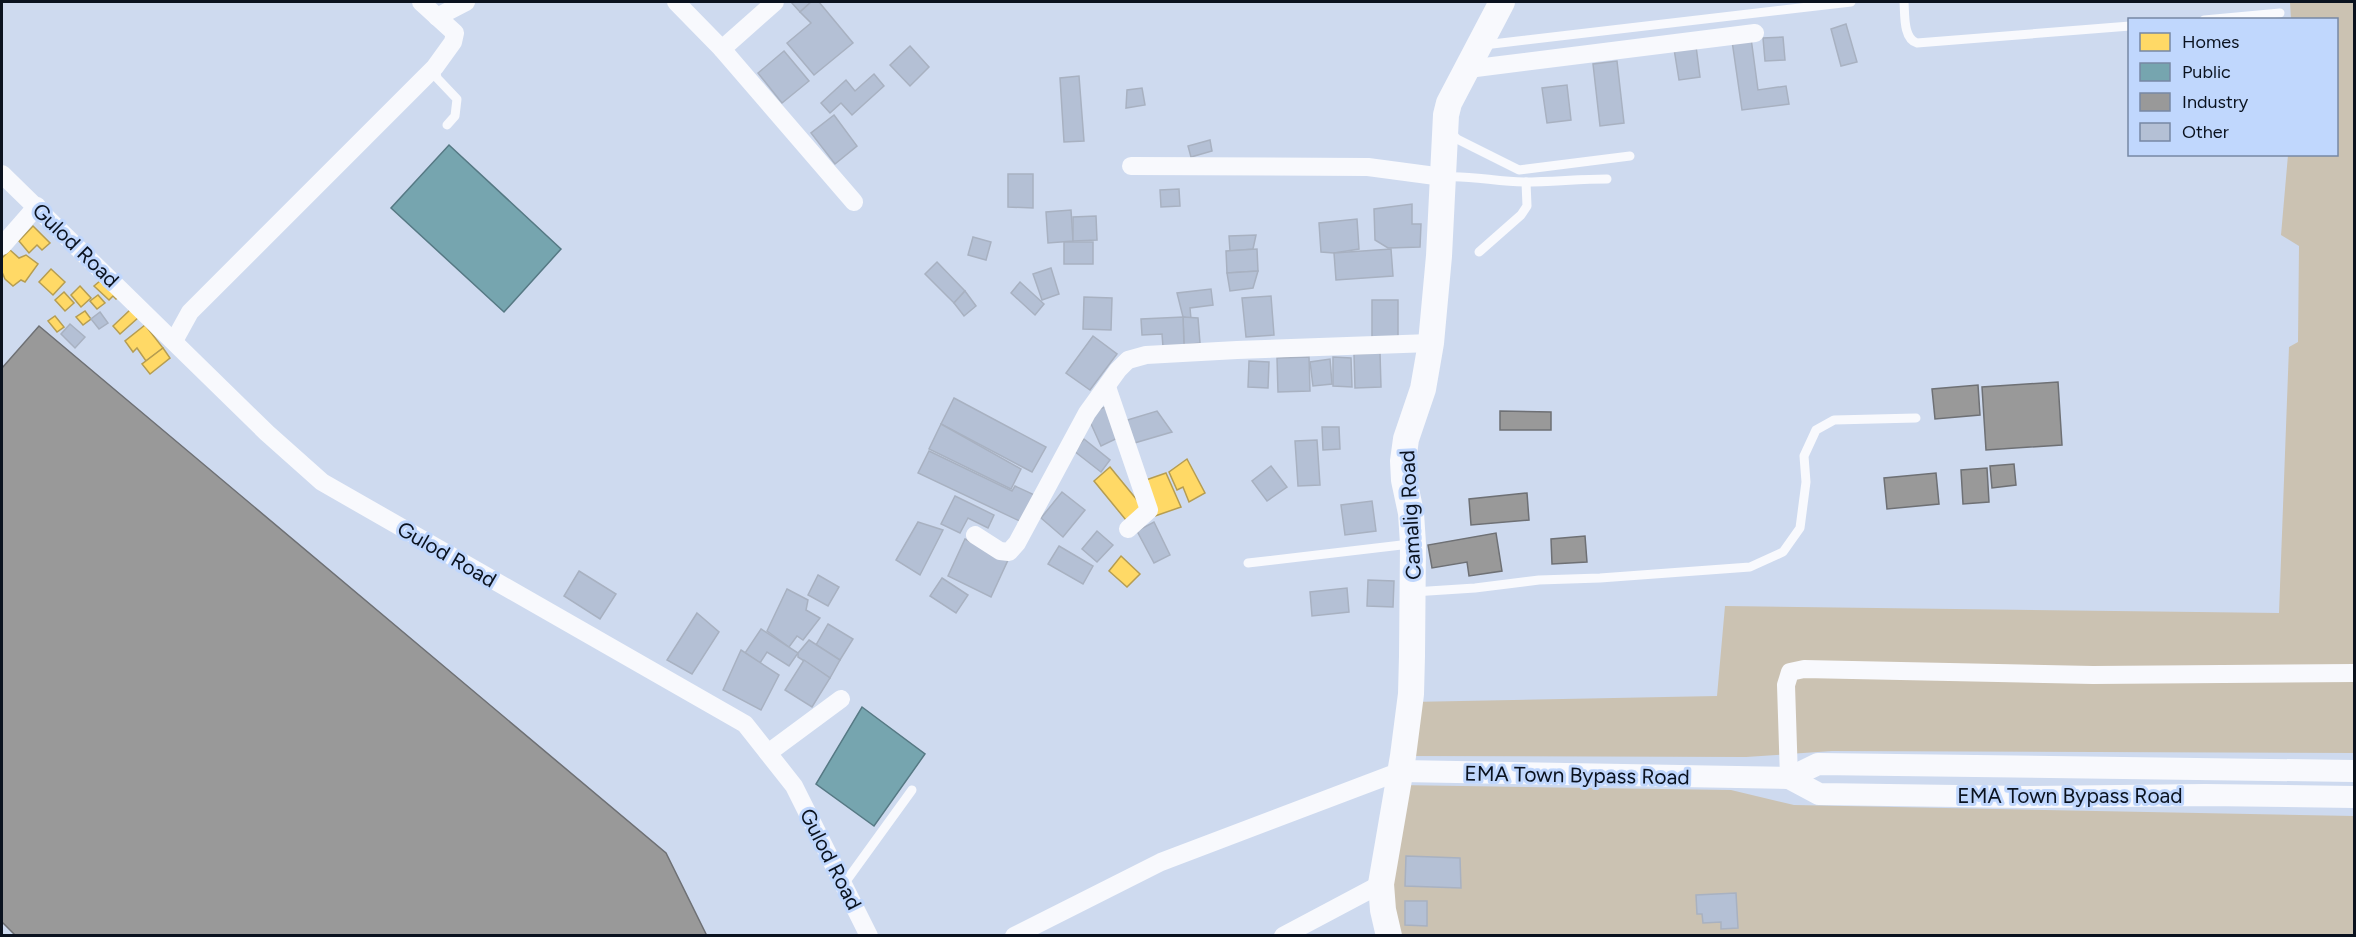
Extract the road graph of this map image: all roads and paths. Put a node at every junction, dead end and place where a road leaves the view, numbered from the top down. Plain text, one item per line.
1 (421, 2) edge
2 (466, 2) edge
3 (676, 2) edge
4 (775, 2) edge
5 (1502, 2) edge
6 (1851, 2) edge
7 (1904, 2) edge
8 (2280, 13) dead end
9 (437, 17) junction
10 (2226, 18) edge
11 (2128, 26) edge
12 (1755, 33) dead end
13 (1480, 45) junction
14 (722, 49) junction
15 (435, 67) junction
16 (1468, 69) junction
17 (447, 125) dead end
18 (1445, 126) junction
19 (1630, 156) dead end
20 (1131, 166) dead end
21 (2, 174) edge
22 (1443, 177) junction
23 (1607, 179) dead end
24 (1526, 182) junction
25 (854, 202) dead end
26 (37, 206) junction
27 (2, 246) edge
28 (1479, 252) dead end
29 (174, 341) junction
30 (1431, 343) junction
31 (1107, 387) junction
32 (1916, 418) dead end
33 (1128, 529) dead end
34 (975, 534) dead end
35 (1413, 544) junction
36 (1248, 563) dead end
37 (1413, 592) junction
38 (2355, 673) edge
39 (841, 699) dead end
40 (768, 753) junction
41 (1401, 771) junction
42 (2355, 771) edge
43 (1789, 778) junction
44 (912, 790) dead end
45 (2355, 797) edge
46 (843, 884) junction
47 (1381, 884) junction
48 (869, 936) edge
49 (1014, 936) edge
50 (1283, 936) edge
51 (1389, 936) edge

1 - 9 street
2 - 9 street
3 - 14 street
4 - 14 street
5 - 13 main road, Camalig Road
6 - 13 lane
7 - 11 lane
8 - 10 lane
9 - 15 street
12 - 16 street
13 - 16 main road, Camalig Road
14 - 25 street
15 - 17 lane
15 - 29 street
16 - 18 main road, Camalig Road
18 - 19 lane
18 - 22 main road, Camalig Road
20 - 22 street
21 - 26 street, Gulod Road
22 - 24 lane
22 - 30 main road, Camalig Road
23 - 24 lane
24 - 28 lane
26 - 27 street
26 - 29 street, Gulod Road
29 - 40 street, Gulod Road
30 - 31 street
30 - 35 main road, Camalig Road
31 - 33 street
31 - 34 street
32 - 37 lane
35 - 36 lane
35 - 37 main road, Camalig Road
37 - 41 main road, Camalig Road
38 - 43 street
39 - 40 street
40 - 46 street, Gulod Road
41 - 43 street, EMA Town Bypass Road
41 - 47 main road, Camalig Road
41 - 49 street
42 - 43 street, EMA Town Bypass Road
43 - 45 street, EMA Town Bypass Road
44 - 46 lane
46 - 48 street, Gulod Road
47 - 50 street
47 - 51 main road, Camalig Road

